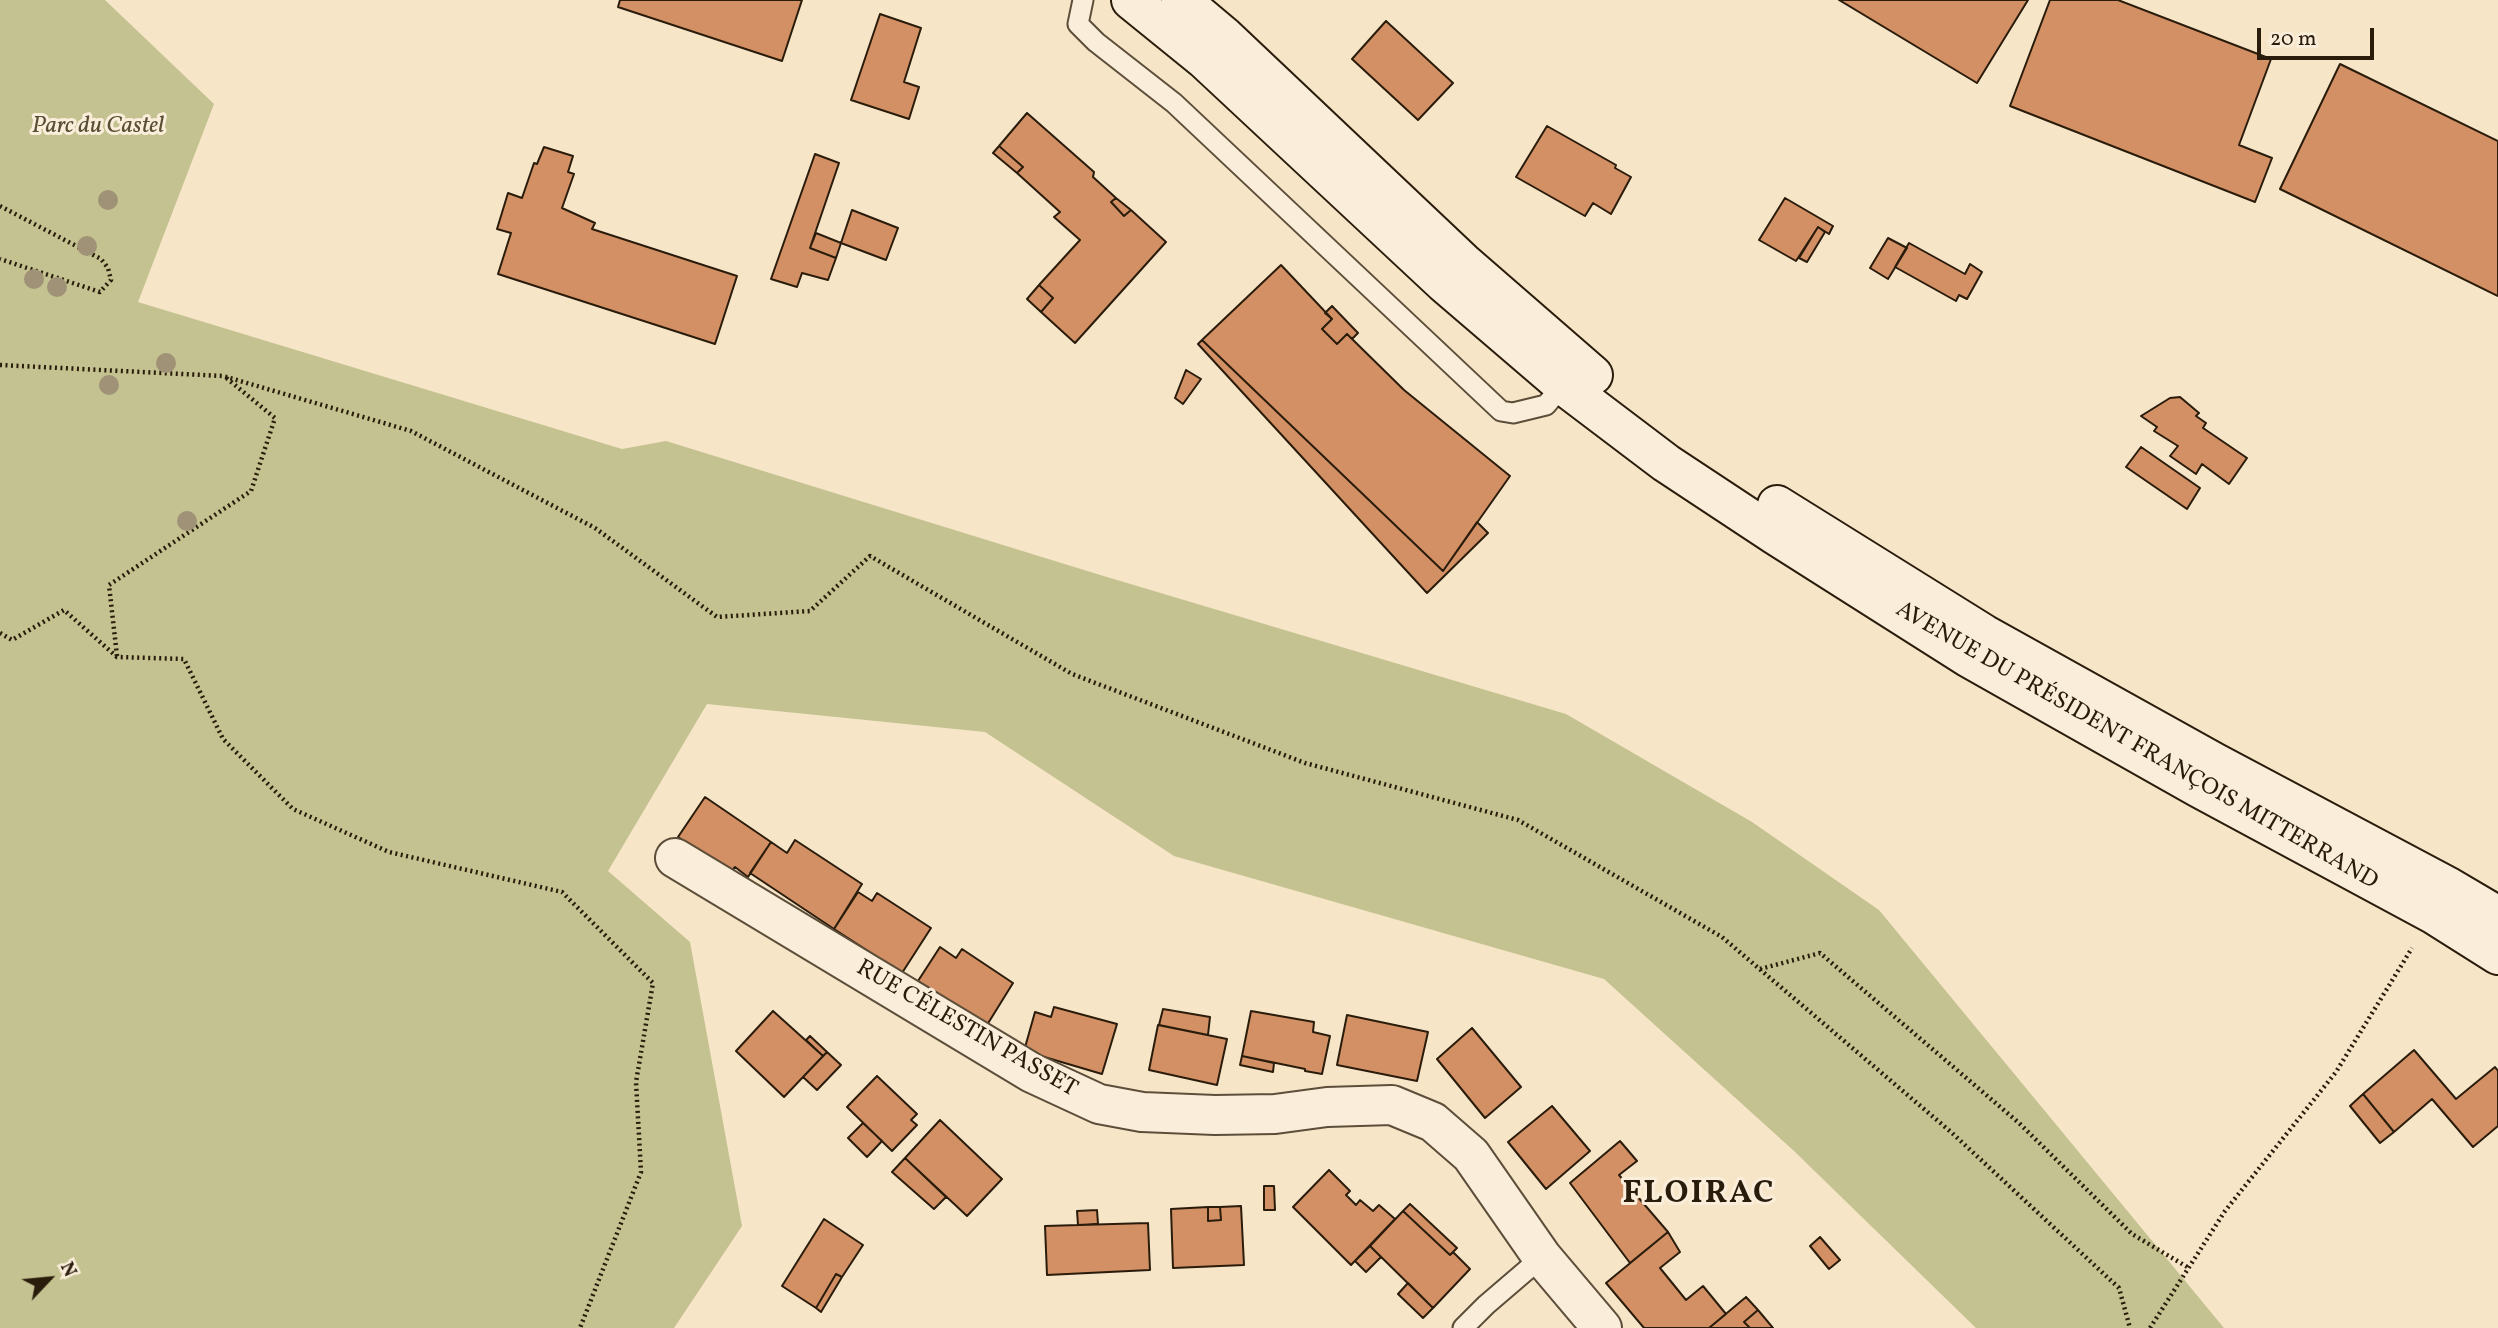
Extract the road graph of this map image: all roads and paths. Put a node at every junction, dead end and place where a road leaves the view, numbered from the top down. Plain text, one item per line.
1 (1083, 0) edge
2 (1131, 0) edge
3 (1181, 0) edge
4 (0, 206) edge
5 (0, 259) edge
6 (0, 365) edge
7 (223, 376) junction
8 (1563, 385) junction
9 (0, 633) edge
10 (117, 657) junction
11 (675, 858) dead end
12 (2433, 914) junction
13 (2498, 916) edge
14 (2498, 955) edge
15 (1759, 969) junction
16 (1542, 1257) junction
17 (2189, 1268) junction
18 (580, 1328) edge
19 (1463, 1328) edge
20 (1602, 1328) edge
21 (2130, 1328) edge
22 (2150, 1328) edge

1 - 8 lane
2 - 8 street, AVENUE DU PRÉSIDENT FRANÇOIS MITTERRAND
3 - 13 street, AVENUE DU PRÉSIDENT FRANÇOIS MITTERRAND
4 - 5 path
6 - 7 path
7 - 10 path
7 - 15 path
8 - 12 street, AVENUE DU PRÉSIDENT FRANÇOIS MITTERRAND
9 - 10 path
10 - 18 path
11 - 16 street, RUE CÉLESTIN PASSET
12 - 14 street, AVENUE DU PRÉSIDENT FRANÇOIS MITTERRAND
12 - 17 path
15 - 17 path
15 - 21 path
16 - 19 lane
16 - 20 street, RUE CÉLESTIN PASSET
17 - 22 path

